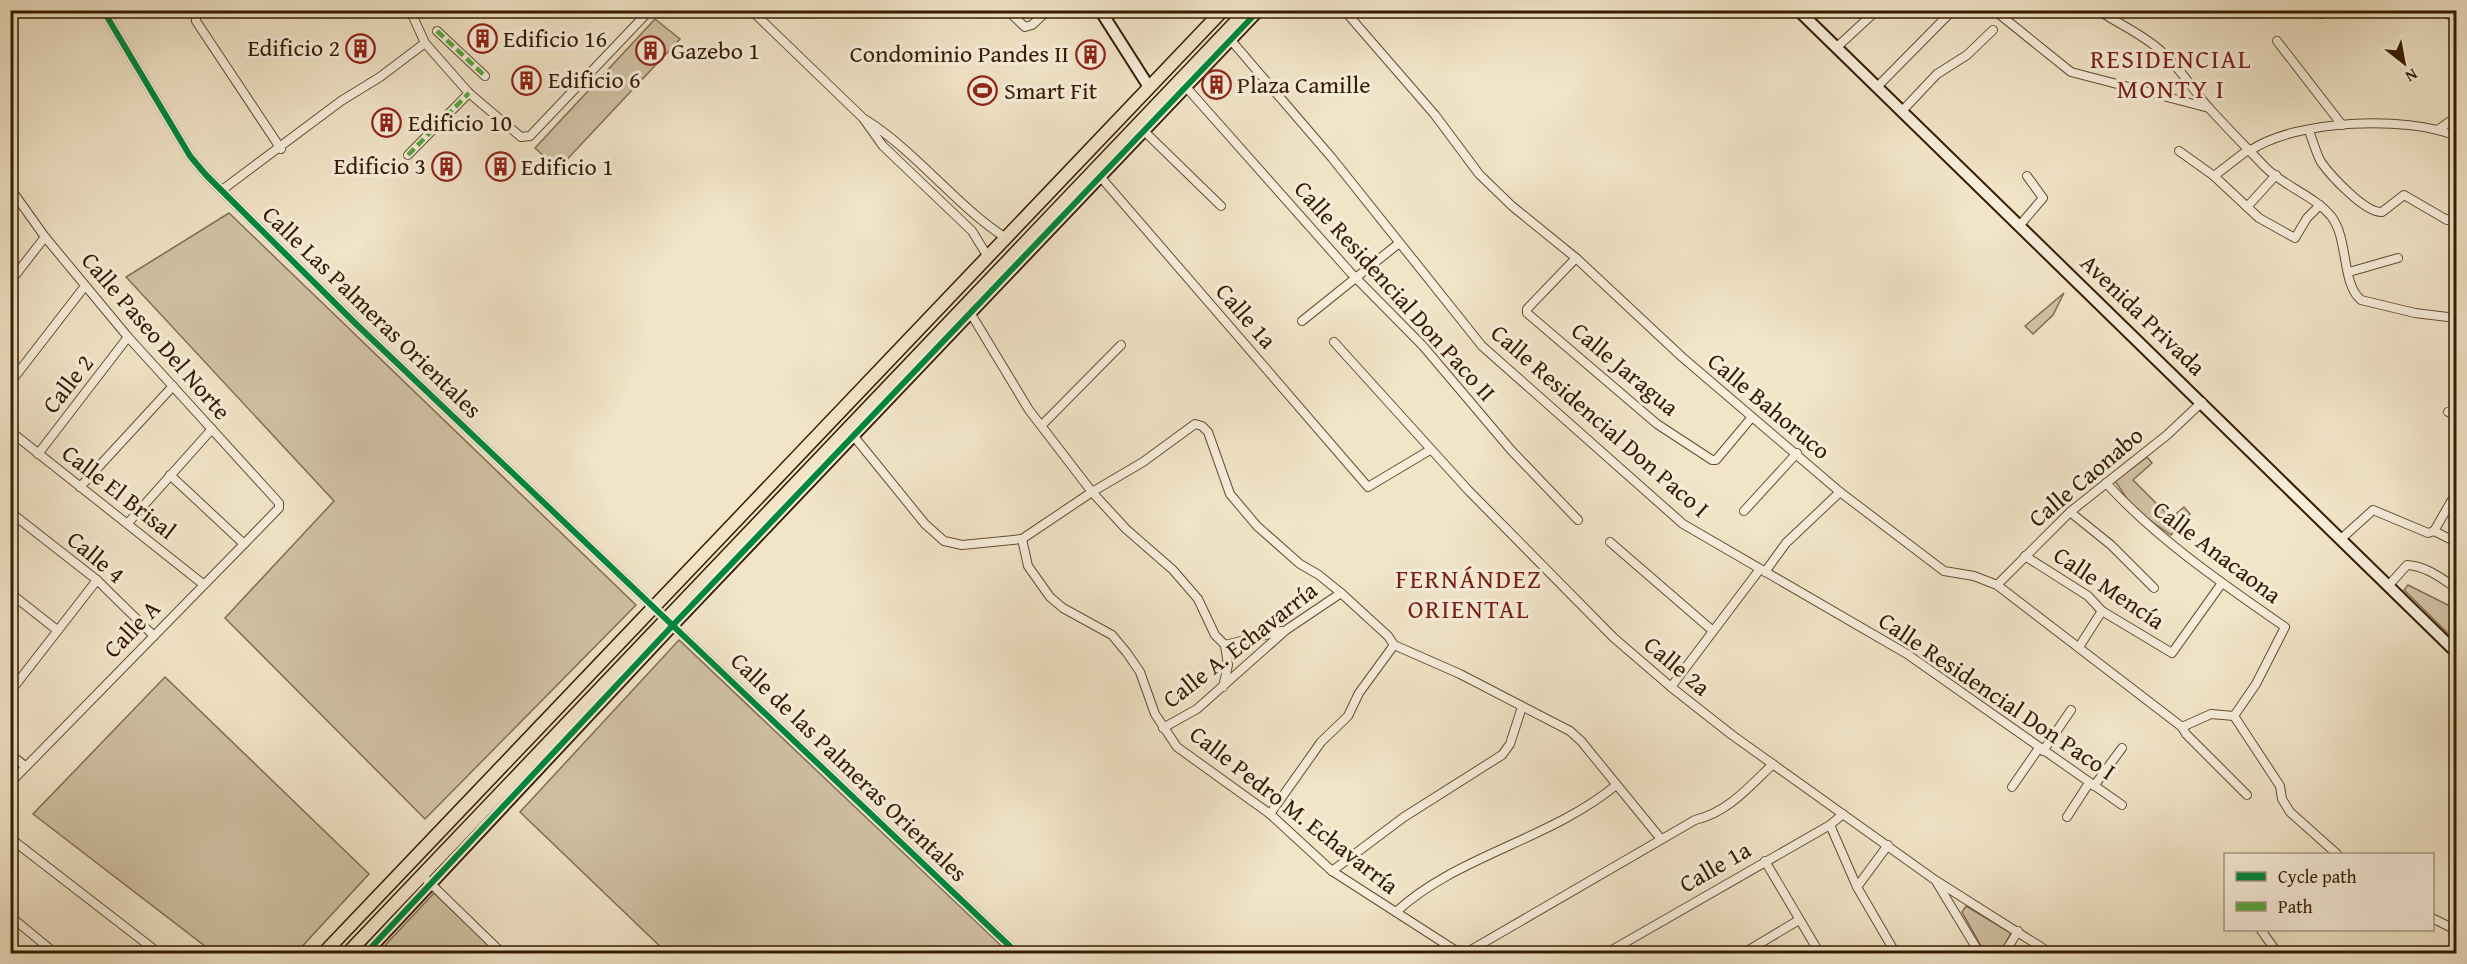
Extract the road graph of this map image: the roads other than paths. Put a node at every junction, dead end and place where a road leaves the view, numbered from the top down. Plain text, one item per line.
1 (103, 10) edge
2 (196, 10) edge
3 (410, 10) edge
4 (650, 10) edge
5 (751, 10) edge
6 (1007, 10) edge
7 (1048, 10) edge
8 (1100, 10) edge
9 (1223, 10) edge
10 (1247, 10) edge
11 (1259, 10) edge
12 (1344, 10) edge
13 (1798, 10) edge
14 (1877, 10) edge
15 (1953, 10) edge
16 (1994, 10) edge
17 (2098, 10) edge
18 (2316, 10) edge
19 (2324, 10) edge
20 (2439, 10) edge
21 (2457, 18) edge
22 (1994, 30) dead end
23 (437, 31) dead end
24 (1228, 37) junction
25 (2277, 41) dead end
26 (425, 43) junction
27 (1837, 47) junction
28 (485, 76) dead end
29 (1149, 87) junction
30 (1186, 87) junction
31 (1877, 87) junction
32 (469, 93) junction
33 (2209, 108) junction
34 (1902, 111) junction
35 (2457, 117) edge
36 (863, 118) junction
37 (2342, 125) junction
38 (2439, 129) junction
39 (1144, 131) junction
40 (2308, 131) junction
41 (892, 136) junction
42 (2457, 136) edge
43 (883, 146) junction
44 (281, 149) junction
45 (2250, 149) junction
46 (2179, 151) dead end
47 (408, 155) dead end
48 (1098, 174) junction
49 (2276, 175) junction
50 (2027, 176) dead end
51 (2214, 176) junction
52 (10, 188) edge
53 (222, 190) junction
54 (2320, 205) junction
55 (1221, 206) dead end
56 (2247, 207) junction
57 (2457, 215) edge
58 (2020, 225) junction
59 (45, 237) junction
60 (1006, 238) junction
61 (1398, 244) junction
62 (988, 257) junction
63 (1576, 258) junction
64 (2398, 258) dead end
65 (2349, 272) junction
66 (1357, 278) junction
67 (10, 282) edge
68 (85, 286) junction
69 (969, 309) junction
70 (2457, 318) edge
71 (1302, 321) dead end
72 (128, 338) junction
73 (1334, 342) dead end
74 (1121, 345) dead end
75 (10, 383) edge
76 (173, 386) junction
77 (2202, 402) junction
78 (2448, 412) dead end
79 (2457, 416) edge
80 (1752, 417) junction
81 (1042, 425) junction
82 (212, 429) junction
83 (10, 431) edge
84 (851, 432) junction
85 (1430, 450) junction
86 (38, 453) junction
87 (1797, 453) junction
88 (170, 475) junction
89 (2106, 483) junction
90 (80, 487) junction
91 (1092, 492) junction
92 (1840, 492) junction
93 (2457, 493) edge
94 (279, 503) joint
95 (1744, 511) dead end
96 (10, 512) edge
97 (2070, 512) junction
98 (1578, 520) dead end
99 (128, 523) junction
100 (2434, 531) junction
101 (1022, 539) junction
102 (2341, 539) junction
103 (1610, 542) dead end
104 (2457, 542) edge
105 (244, 544) junction
106 (2025, 556) junction
107 (1762, 570) junction
108 (97, 580) junction
109 (2222, 583) junction
110 (203, 584) junction
111 (1997, 585) junction
112 (2389, 585) junction
113 (2154, 588) dead end
114 (2457, 588) edge
115 (10, 593) edge
116 (1341, 593) junction
117 (655, 607) junction
118 (2102, 611) junction
119 (671, 621) junction
120 (57, 630) junction
121 (1286, 630) junction
122 (1713, 631) junction
123 (154, 636) junction
124 (1225, 645) junction
125 (1394, 645) junction
126 (2079, 647) junction
127 (2457, 652) edge
128 (1223, 687) junction
129 (1671, 687) junction
130 (10, 692) edge
131 (1521, 707) junction
132 (2071, 710) dead end
133 (2234, 717) junction
134 (2181, 727) junction
135 (1163, 728) junction
136 (2122, 748) dead end
137 (2041, 749) junction
138 (10, 754) edge
139 (1773, 765) junction
140 (25, 766) junction
141 (10, 783) edge
142 (2092, 784) junction
143 (1615, 786) junction
144 (2012, 787) dead end
145 (2247, 795) dead end
146 (2122, 805) dead end
147 (1270, 814) junction
148 (1843, 814) junction
149 (2067, 817) dead end
150 (1830, 825) junction
151 (10, 838) edge
152 (1661, 839) junction
153 (1888, 845) junction
154 (2335, 853) edge
155 (1764, 861) junction
156 (1332, 871) junction
157 (427, 879) junction
158 (1935, 880) junction
159 (1857, 887) junction
160 (1396, 912) junction
161 (10, 916) edge
162 (2434, 918) edge
163 (1799, 920) junction
164 (2457, 930) edge
165 (2018, 931) junction
166 (2262, 931) edge
167 (56, 954) edge
168 (160, 954) edge
169 (323, 954) edge
170 (347, 954) edge
171 (365, 954) edge
172 (503, 954) edge
173 (1018, 954) edge
174 (1463, 954) edge
175 (1605, 954) edge
176 (1742, 954) edge
177 (1820, 954) edge
178 (1896, 954) edge
179 (1980, 954) edge
180 (2004, 954) edge
181 (2052, 954) edge
182 (2278, 954) edge

1 - 53 street, Calle Las Palmeras Orientales
2 - 44 street
3 - 26 street
4 - 32 street
5 - 36 street
6 - 7 street
8 - 29 main road
9 - 29 main road
10 - 24 main road
11 - 24 main road
12 - 63 street, Calle Bahoruco
13 - 27 main road, Avenida Privada
14 - 27 street
15 - 31 street
16 - 33 street
17 - 33 street
18 - 19 street
20 - 21 street
22 - 34 street
23 - 28 street
24 - 30 main road
24 - 48 main road
24 - 61 street, Calle Residencial Don Paco I
25 - 37 street
26 - 32 street
26 - 44 street
27 - 31 main road, Avenida Privada
29 - 60 main road
30 - 39 main road
30 - 66 street, Calle Residencial Don Paco II
31 - 34 main road, Avenida Privada
32 - 47 street
33 - 45 street
34 - 58 main road, Avenida Privada
35 - 38 street
36 - 41 street
36 - 43 street
37 - 38 street
37 - 40 street
38 - 42 street
39 - 48 main road
39 - 55 street
40 - 45 street
40 - 57 street
41 - 43 street
41 - 60 street
43 - 62 street
44 - 53 street
45 - 49 street
45 - 51 street
46 - 51 street
48 - 69 main road
48 - 85 street, Calle 1a
49 - 54 street
49 - 56 street
50 - 58 street
51 - 56 street
52 - 59 street, Calle Paseo Del Norte
53 - 117 street, Calle Las Palmeras Orientales
54 - 56 street
54 - 65 street
58 - 77 main road, Avenida Privada
59 - 67 street
59 - 68 street, Calle Paseo Del Norte
60 - 62 main road
61 - 66 street
61 - 107 street, Calle Residencial Don Paco I
62 - 117 main road
63 - 80 street, Calle Bahoruco
63 - 80 street, Calle Jaragua
64 - 65 street
65 - 70 street
66 - 71 street
66 - 98 street, Calle Residencial Don Paco II
68 - 72 street, Calle Paseo Del Norte
68 - 75 street
69 - 81 street
69 - 84 main road
72 - 76 street, Calle Paseo Del Norte
72 - 86 street, Calle 2
73 - 85 street, Calle 2a
74 - 81 street
76 - 82 street, Calle Paseo Del Norte
76 - 90 street
77 - 89 street, Calle Caonabo
77 - 102 main road, Avenida Privada
78 - 79 street
80 - 87 street, Calle Bahoruco
81 - 91 street
82 - 88 street
82 - 94 street, Calle Paseo Del Norte
83 - 86 street, Calle El Brisal
84 - 101 street
84 - 119 main road
85 - 129 street, Calle 2a
86 - 90 street, Calle El Brisal
87 - 92 street, Calle Bahoruco
87 - 95 street
88 - 99 street
88 - 105 street
89 - 97 street, Calle Caonabo
89 - 109 street, Calle Anacaona
90 - 99 street, Calle El Brisal
91 - 101 street
91 - 116 street
91 - 124 street
92 - 107 street
92 - 111 street, Calle Bahoruco
93 - 100 street
94 - 105 street, Calle A
96 - 108 street, Calle 4
97 - 106 street, Calle Caonabo
97 - 113 street
99 - 110 street, Calle El Brisal
100 - 102 street
100 - 104 street
101 - 135 street, Calle Pedro M. Echavarría
102 - 112 main road, Avenida Privada
103 - 122 street
105 - 110 street, Calle A
106 - 111 street, Calle Caonabo
106 - 118 street, Calle Mencía
107 - 122 street
107 - 137 street, Calle Residencial Don Paco I
108 - 120 street
108 - 123 street, Calle 4
109 - 118 street, Calle Mencía
109 - 133 street, Calle Anacaona
110 - 123 street, Calle A
111 - 126 street, Calle Bahoruco
112 - 114 street
112 - 127 main road, Avenida Privada
115 - 120 street
116 - 121 street, Calle A. Echavarría
116 - 125 street
117 - 119 street, Calle de las Palmeras Orientales
117 - 169 main road
118 - 126 street
119 - 157 main road
119 - 173 street, Calle de las Palmeras Orientales
120 - 130 street
121 - 124 street
121 - 128 street, Calle A. Echavarría
122 - 129 street
123 - 140 street, Calle A
124 - 128 street
125 - 131 street
125 - 147 street
126 - 134 street, Calle Bahoruco
128 - 135 street, Calle A. Echavarría
129 - 139 street, Calle 2a
131 - 143 street
131 - 156 street
132 - 137 street
133 - 134 street
133 - 154 street
134 - 145 street, Calle Bahoruco
135 - 147 street, Calle Pedro M. Echavarría
136 - 142 street
137 - 142 street, Calle Residencial Don Paco I
137 - 144 street
138 - 140 street
139 - 148 street, Calle 2a
139 - 152 street
140 - 141 street, Calle A
142 - 146 street, Calle Residencial Don Paco I
142 - 149 street
143 - 152 street
143 - 160 street
147 - 156 street, Calle Pedro M. Echavarría
148 - 150 street, Calle 1a
148 - 153 street, Calle 2a
150 - 155 street, Calle 1a
150 - 159 street
151 - 168 street
152 - 174 street
153 - 158 street, Calle 2a
153 - 159 street
155 - 163 street
155 - 175 street, Calle 1a
156 - 160 street, Calle Pedro M. Echavarría
157 - 170 main road
157 - 171 main road
157 - 172 street
158 - 165 street, Calle 2a
158 - 179 street
159 - 178 street
160 - 174 street, Calle Pedro M. Echavarría
161 - 167 street
162 - 164 street
163 - 176 street
163 - 177 street
165 - 180 street
165 - 181 street, Calle 2a
166 - 182 street

